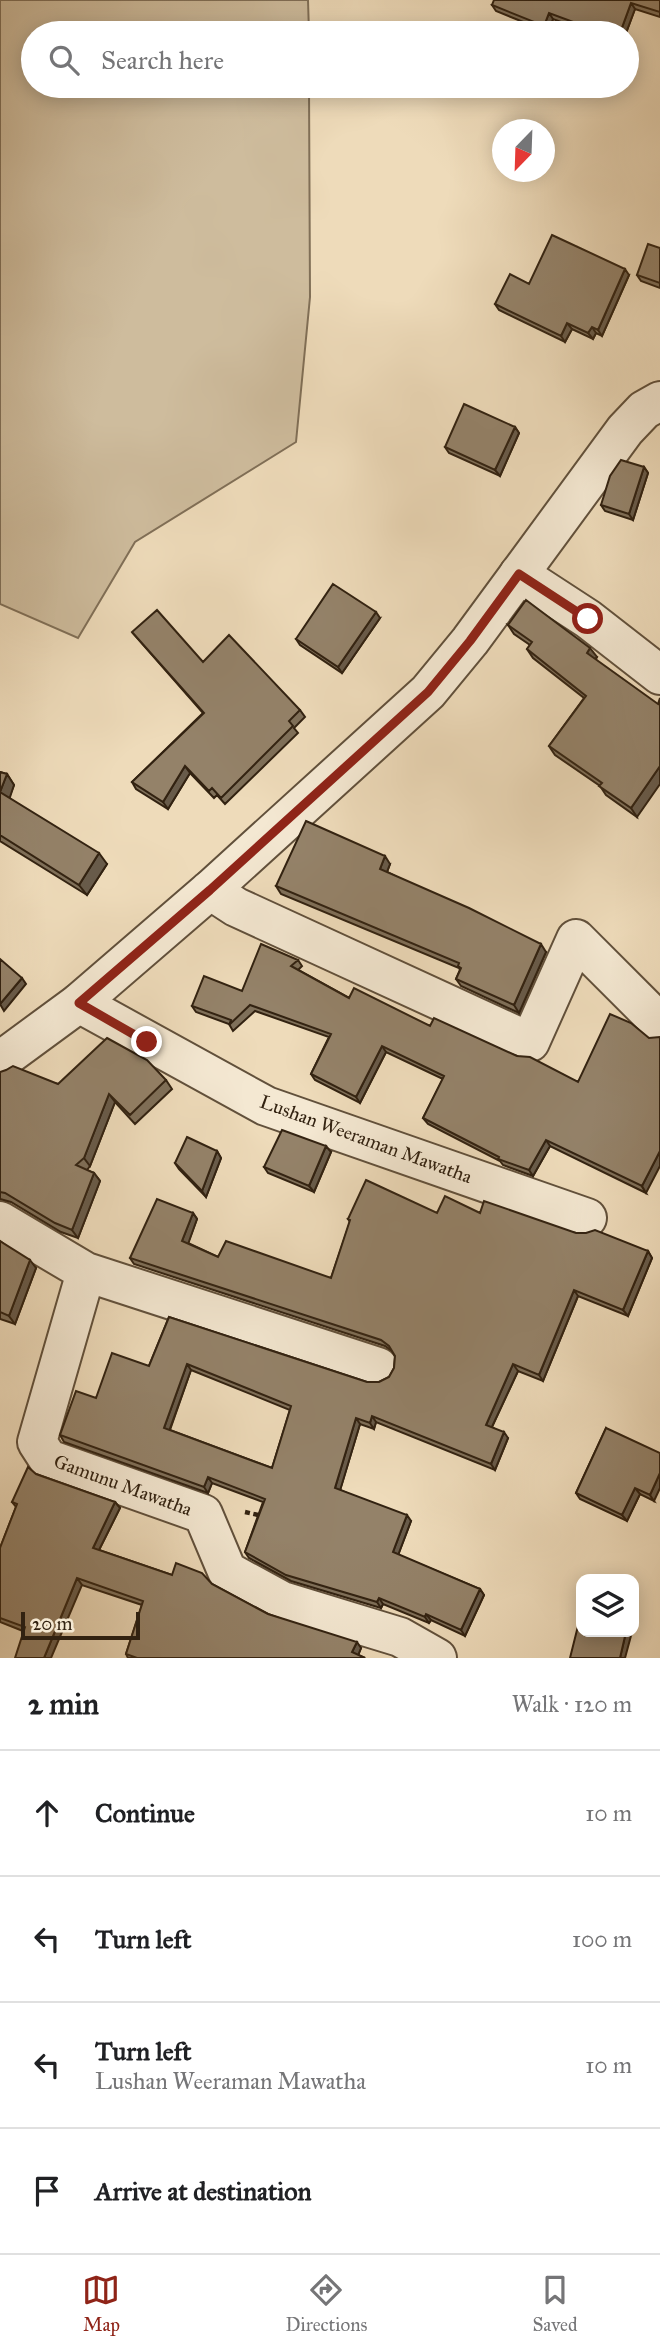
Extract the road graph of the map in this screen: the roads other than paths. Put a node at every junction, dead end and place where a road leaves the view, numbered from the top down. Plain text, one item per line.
1 (660, 401) edge
2 (519, 574) junction
3 (660, 675) edge
4 (210, 890) junction
5 (79, 1003) junction
6 (660, 1023) edge
7 (0, 1061) edge
8 (587, 1218) dead end
9 (0, 1221) edge
10 (86, 1272) junction
11 (378, 1367) dead end
12 (438, 1658) edge

1 - 2 street
2 - 3 street
2 - 4 street
4 - 5 street
4 - 6 street
5 - 7 street
5 - 8 street, Lushan Weeraman Mawatha
9 - 10 street
10 - 11 street
10 - 12 street, Gamunu Mawatha

